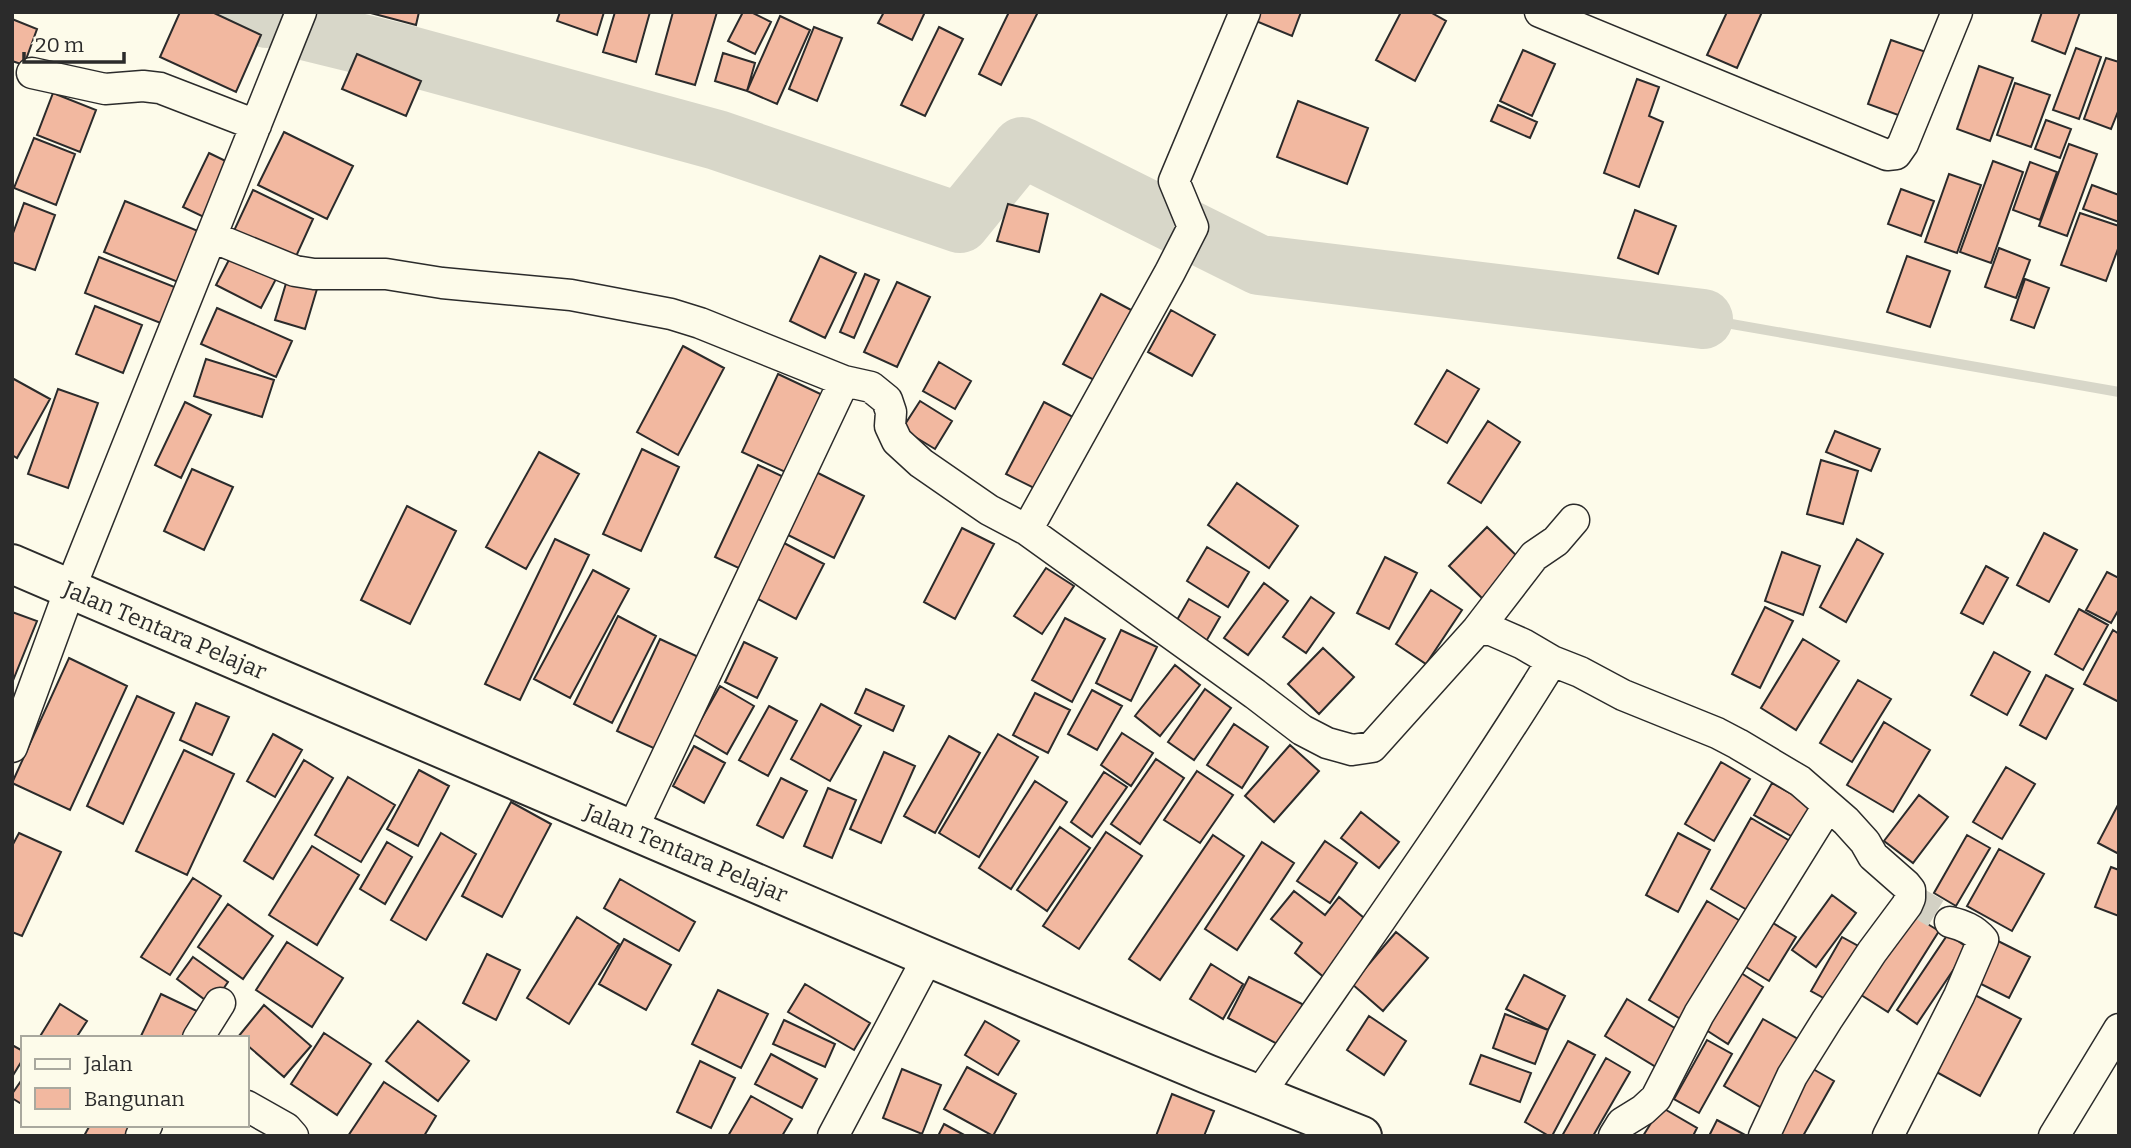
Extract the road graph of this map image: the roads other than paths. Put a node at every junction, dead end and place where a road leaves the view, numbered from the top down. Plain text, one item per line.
1 (301, 12) edge
2 (1245, 12) edge
3 (1540, 12) edge
4 (1957, 12) edge
5 (32, 73) dead end
6 (256, 125) junction
7 (212, 237) junction
8 (844, 381) junction
9 (1574, 520) dead end
10 (1027, 530) junction
11 (12, 564) edge
12 (70, 589) junction
13 (1477, 630) junction
14 (1552, 661) junction
15 (12, 747) edge
16 (1828, 806) junction
17 (632, 830) junction
18 (1950, 922) tunnel mouth
19 (928, 957) junction
20 (220, 1003) dead end
21 (2119, 1029) edge
22 (199, 1036) edge
23 (1259, 1095) junction
24 (248, 1107) edge
25 (293, 1136) edge
26 (833, 1136) edge
27 (1362, 1136) edge
28 (1614, 1136) edge
29 (1764, 1136) edge
30 (1888, 1136) edge
31 (2054, 1136) edge

1 - 6 street
2 - 10 street
3 - 4 street
5 - 6 street
6 - 7 street
7 - 8 street
7 - 12 street
8 - 10 street
8 - 17 street
9 - 13 street
10 - 13 street
11 - 12 highway, Jalan Tentara Pelajar
12 - 15 street
12 - 17 highway, Jalan Tentara Pelajar
13 - 14 street
14 - 16 street
14 - 23 street
16 - 28 street
16 - 29 street
17 - 19 highway, Jalan Tentara Pelajar
18 - 30 street
19 - 23 highway, Jalan Tentara Pelajar
19 - 26 street
20 - 22 street
21 - 31 street
23 - 27 highway, Jalan Tentara Pelajar
24 - 25 street

